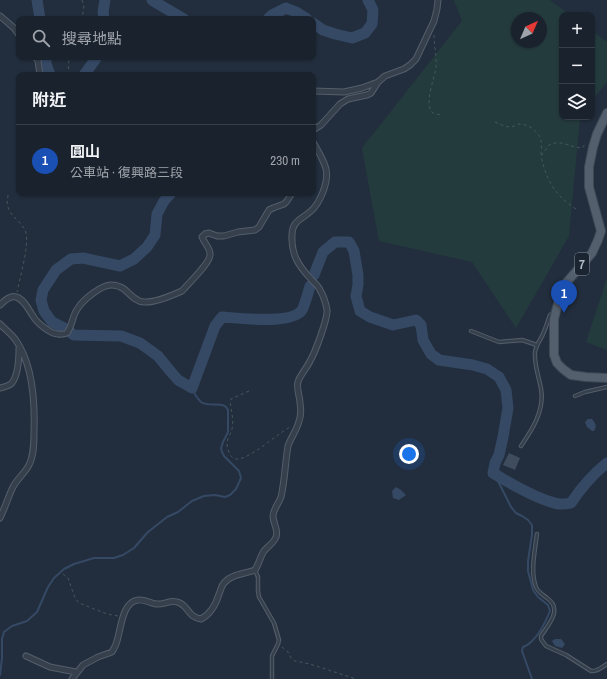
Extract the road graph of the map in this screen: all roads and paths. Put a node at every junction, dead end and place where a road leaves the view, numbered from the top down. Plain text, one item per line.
1 (82, 0) edge
2 (438, 0) edge
3 (0, 16) edge
4 (82, 16) edge
5 (16, 31) edge
6 (434, 32) dead end
7 (37, 60) edge
8 (69, 60) edge
9 (40, 72) edge
10 (69, 72) edge
11 (378, 82) junction
12 (316, 91) edge
13 (607, 113) edge
14 (442, 115) dead end
15 (495, 122) dead end
16 (316, 128) edge
17 (587, 143) dead end
18 (316, 147) edge
19 (541, 156) junction
20 (8, 195) dead end
21 (290, 196) edge
22 (576, 210) dead end
23 (16, 297) junction
24 (0, 305) edge
25 (556, 310) junction
26 (0, 324) edge
27 (471, 331) dead end
28 (537, 345) junction
29 (19, 347) junction
30 (607, 378) edge
31 (607, 387) edge
32 (0, 388) edge
33 (249, 391) dead end
34 (575, 396) dead end
35 (299, 421) junction
36 (521, 446) dead end
37 (0, 518) edge
38 (538, 534) dead end
39 (255, 570) junction
40 (63, 574) dead end
41 (123, 617) junction
42 (278, 644) junction
43 (26, 656) dead end
44 (607, 664) edge
45 (76, 672) junction
46 (72, 679) edge
47 (272, 679) edge
48 (356, 679) edge

1 - 4 path
2 - 11 street
3 - 5 street
6 - 14 path
7 - 9 street
8 - 10 path
11 - 12 street
11 - 16 street
13 - 25 main road, 7
15 - 19 path
17 - 19 path
18 - 35 street
19 - 22 path
20 - 23 path
21 - 23 street
23 - 24 street
25 - 28 lane
25 - 30 main road, 7
26 - 29 street
27 - 28 lane
28 - 36 lane
29 - 32 street
29 - 37 street
31 - 34 lane
33 - 35 path
35 - 39 street
38 - 44 lane
39 - 41 street
39 - 42 lane
40 - 41 path
41 - 45 street
42 - 47 lane
42 - 48 path
43 - 45 street
45 - 46 street

